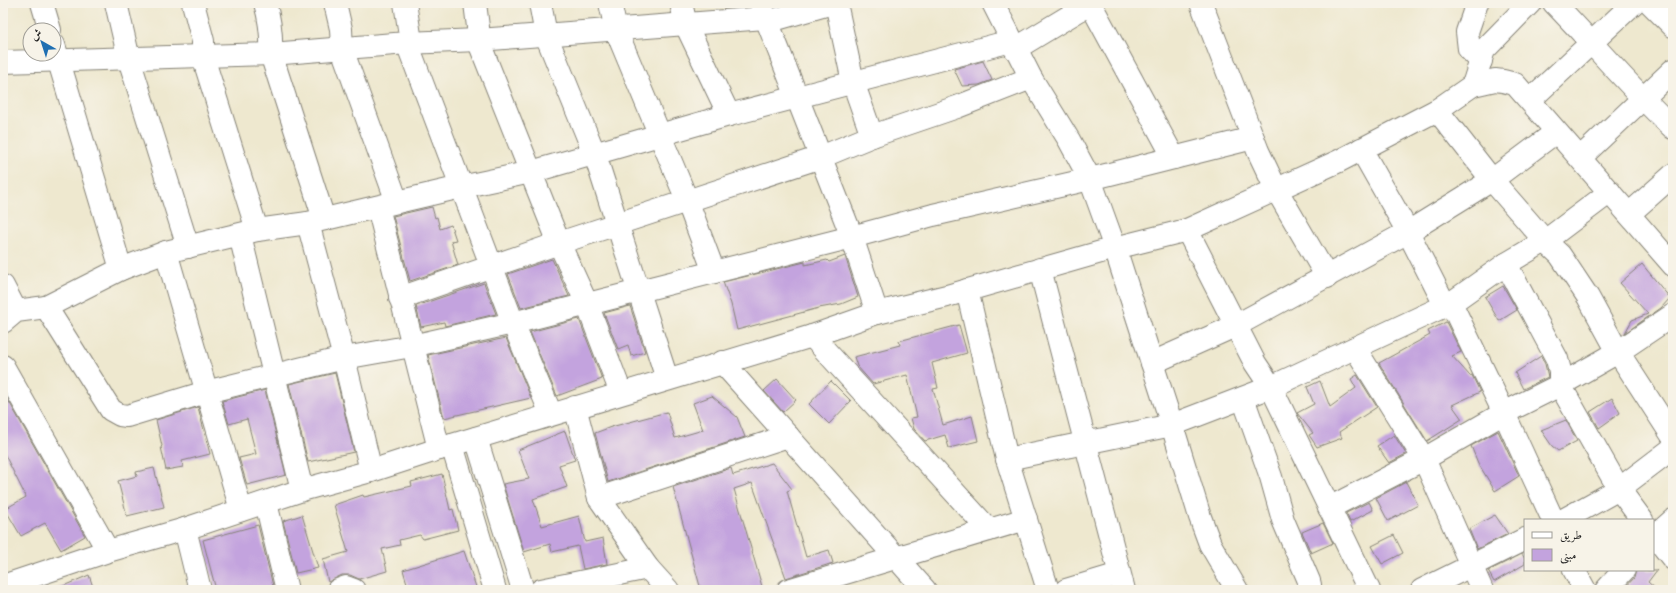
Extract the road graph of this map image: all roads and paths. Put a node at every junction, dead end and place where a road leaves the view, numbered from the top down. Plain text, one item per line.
1 (42, 3) edge
2 (116, 3) edge
3 (193, 3) edge
4 (265, 3) edge
5 (335, 3) edge
6 (405, 3) edge
7 (475, 3) edge
8 (540, 3) edge
9 (610, 3) edge
10 (681, 3) edge
11 (833, 3) edge
12 (836, 3) edge
13 (993, 3) edge
14 (1090, 3) edge
15 (1201, 3) edge
16 (1478, 3) edge
17 (1530, 3) edge
18 (1554, 3) edge
19 (1634, 3) edge
20 (1650, 3) edge
21 (762, 10) edge
22 (48, 22) edge
23 (686, 25) junction
24 (1673, 26) edge
25 (616, 30) junction
26 (546, 35) junction
27 (478, 40) junction
28 (407, 43) junction
29 (1593, 43) junction
30 (1013, 45) junction
31 (342, 49) junction
32 (62, 52) edge
33 (271, 54) junction
34 (203, 57) junction
35 (22, 58) edge
36 (129, 59) junction
37 (1481, 61) junction
38 (3, 62) edge
39 (59, 62) edge
40 (1673, 70) edge
41 (1030, 78) junction
42 (853, 82) junction
43 (1473, 85) junction
44 (796, 98) junction
45 (1530, 100) junction
46 (1643, 100) junction
47 (1437, 110) junction
48 (729, 115) junction
49 (1673, 128) edge
50 (1556, 132) junction
51 (659, 136) junction
52 (872, 136) junction
53 (1253, 138) junction
54 (1361, 149) junction
55 (595, 154) junction
56 (821, 157) junction
57 (1174, 158) junction
58 (1580, 158) junction
59 (531, 172) junction
60 (1673, 175) edge
61 (1090, 179) junction
62 (1492, 180) junction
63 (461, 186) junction
64 (1276, 189) junction
65 (1610, 192) junction
66 (687, 200) junction
67 (387, 205) junction
68 (1629, 214) junction
69 (316, 221) junction
70 (617, 224) junction
71 (1186, 230) junction
72 (248, 232) junction
73 (1408, 232) junction
74 (852, 237) junction
75 (1545, 241) junction
76 (559, 243) junction
77 (188, 246) junction
78 (1115, 248) junction
79 (166, 252) junction
80 (1506, 264) junction
81 (1673, 265) edge
82 (492, 267) junction
83 (121, 269) junction
84 (1040, 269) junction
85 (714, 272) junction
86 (1327, 277) junction
87 (3, 286) edge
88 (967, 290) junction
89 (638, 291) junction
90 (400, 298) junction
91 (587, 304) junction
92 (1448, 304) junction
93 (46, 307) junction
94 (877, 313) junction
95 (1673, 315) edge
96 (10, 316) edge
97 (513, 322) junction
98 (1235, 326) junction
99 (812, 336) junction
100 (412, 346) junction
101 (1354, 348) junction
102 (1618, 352) junction
103 (344, 358) junction
104 (722, 362) junction
105 (1152, 363) junction
106 (3, 366) edge
107 (274, 376) junction
108 (667, 379) junction
109 (1560, 385) junction
110 (1271, 387) junction
111 (206, 392) junction
112 (621, 393) junction
113 (1243, 398) junction
114 (575, 407) junction
115 (1504, 413) junction
116 (552, 414) junction
117 (1172, 425) junction
118 (788, 436) junction
119 (1673, 437) edge
120 (476, 438) junction
121 (1085, 444) junction
122 (445, 447) junction
123 (1673, 448) edge
124 (1007, 459) junction
125 (1424, 459) junction
126 (372, 471) junction
127 (1619, 489) junction
128 (302, 490) junction
129 (599, 498) junction
130 (266, 503) junction
131 (1329, 508) junction
132 (241, 510) junction
133 (1026, 519) junction
134 (1553, 519) edge
135 (1565, 519) edge
136 (1641, 519) edge
137 (1673, 520) edge
138 (185, 529) junction
139 (989, 530) junction
140 (1654, 530) edge
141 (1654, 536) edge
142 (1524, 540) edge
143 (108, 551) junction
144 (896, 558) junction
145 (1673, 559) edge
146 (1471, 566) junction
147 (648, 568) junction
148 (1575, 571) edge
149 (1623, 571) edge
150 (1121, 582) edge
151 (3, 586) edge
152 (1078, 588) edge
153 (200, 590) edge
154 (287, 590) edge
155 (338, 590) edge
156 (354, 590) edge
157 (495, 590) edge
158 (523, 590) edge
159 (541, 590) edge
160 (668, 590) edge
161 (788, 590) edge
162 (925, 590) edge
163 (1048, 590) edge
164 (1237, 590) edge
165 (1307, 590) edge
166 (1369, 590) edge
167 (1422, 590) edge
168 (1482, 590) edge
169 (1585, 590) edge
170 (1606, 590) edge

1 - 22 street
2 - 36 street
3 - 34 street
4 - 33 street
5 - 31 street
6 - 28 street
7 - 27 street
8 - 26 street
9 - 25 street
10 - 23 street
11 - 21 street
12 - 42 street
13 - 30 street
14 - 30 street
14 - 57 street
15 - 53 street
16 - 37 street
17 - 37 street
18 - 29 street
19 - 29 street
20 - 24 street
21 - 23 street
21 - 44 street
23 - 25 street
23 - 48 street
25 - 26 street
25 - 51 street
26 - 27 street
26 - 55 street
27 - 28 street
27 - 59 street
28 - 31 street
28 - 63 street
29 - 45 street
29 - 46 street
30 - 41 street
30 - 42 street
31 - 33 street
31 - 67 street
32 - 36 street
33 - 34 street
33 - 69 street
34 - 36 street
34 - 72 street
35 - 38 street
36 - 77 street
37 - 43 street
39 - 83 street
40 - 46 street
41 - 52 street
41 - 61 street
42 - 44 street
42 - 52 street
43 - 45 street
43 - 47 street
44 - 48 street
44 - 56 street
45 - 50 street
46 - 49 street
46 - 58 street
47 - 54 street
47 - 62 street
48 - 51 street
50 - 58 street
50 - 62 street
51 - 55 street
51 - 66 street
52 - 56 street
53 - 57 street
53 - 64 street
54 - 64 street
54 - 73 street
55 - 59 street
55 - 70 street
56 - 66 street
56 - 74 street
57 - 61 street
58 - 65 street
59 - 63 street
59 - 76 street
60 - 68 street
61 - 74 street
61 - 78 street
62 - 73 street
62 - 75 street
63 - 67 street
63 - 82 street
64 - 71 street
64 - 86 street
65 - 68 street
65 - 75 street
66 - 70 street
66 - 85 street
67 - 69 street
67 - 90 street
68 - 81 street
69 - 72 street
69 - 103 street
70 - 76 street
70 - 89 street
71 - 78 street
71 - 98 street
72 - 77 street
72 - 107 street
73 - 86 street
73 - 92 street
74 - 85 street
74 - 94 street
75 - 80 street
75 - 102 street
76 - 82 street
76 - 91 street
77 - 79 street
78 - 84 street
78 - 105 street
79 - 83 street
79 - 111 street
80 - 92 street
80 - 109 street
82 - 90 street
82 - 97 street
83 - 93 street
84 - 88 street
84 - 121 street
85 - 89 street
86 - 98 street
87 - 96 street
88 - 94 street
88 - 124 street
89 - 91 street
89 - 108 street
90 - 100 street
91 - 97 street
91 - 112 street
92 - 101 street
92 - 115 street
93 - 96 street
93 - 111 street
94 - 99 street
95 - 102 street
97 - 100 street
97 - 116 street
98 - 105 street
98 - 110 street
99 - 104 street
99 - 139 street
100 - 103 street
100 - 122 street
101 - 110 street
101 - 125 street
102 - 109 street
102 - 119 street
103 - 107 street
103 - 126 street
104 - 108 street
104 - 118 street
105 - 117 street
106 - 143 street
107 - 111 street
107 - 128 street
108 - 112 street
109 - 115 street
109 - 127 street
110 - 113 street
110 - 131 street
111 - 132 street
112 - 114 street
113 - 117 street
113 - 165 street
114 - 116 street
114 - 129 street
115 - 125 street
115 - 134 street
116 - 120 street
117 - 121 street
117 - 164 street
118 - 129 street
118 - 144 street
120 - 122 street
120 - 158 street
121 - 124 street
121 - 150 street
122 - 126 street
122 - 157 street
123 - 127 street
124 - 133 street
125 - 131 street
125 - 146 street
126 - 128 street
127 - 135 street
127 - 136 street
128 - 130 street
129 - 147 street
130 - 132 street
130 - 154 street
131 - 166 street
132 - 138 street
133 - 139 street
133 - 163 street
137 - 140 street
138 - 143 street
138 - 153 street
139 - 144 street
141 - 145 street
142 - 146 street
143 - 151 street
144 - 161 street
144 - 162 street
146 - 167 street
146 - 168 street
147 - 159 street
147 - 160 street
148 - 169 street
149 - 170 street
150 - 152 street
155 - 156 street

